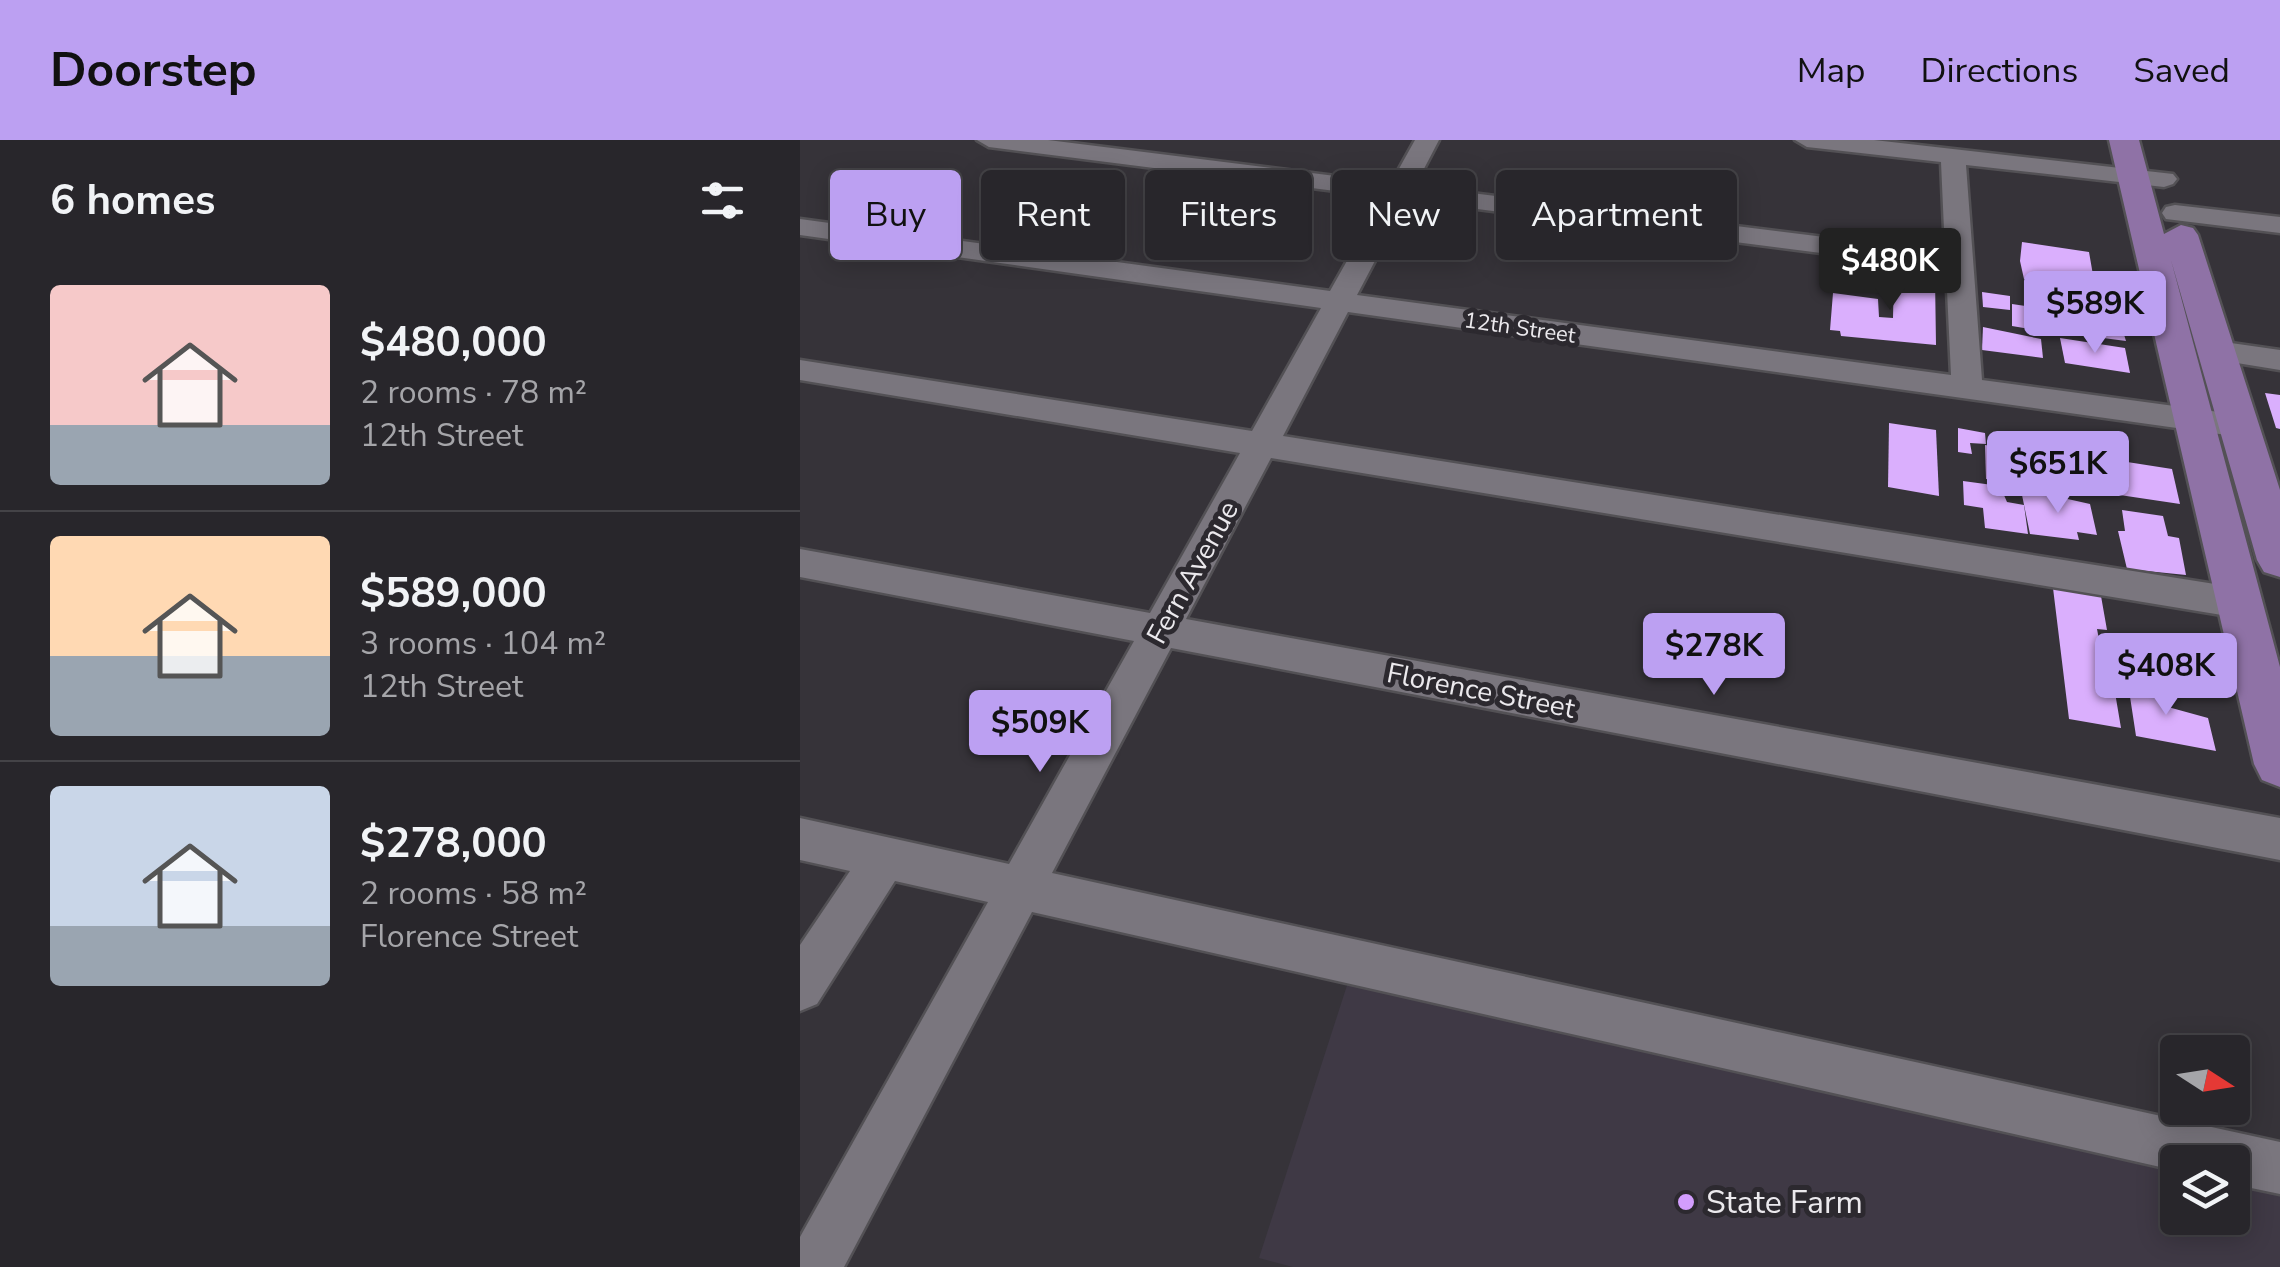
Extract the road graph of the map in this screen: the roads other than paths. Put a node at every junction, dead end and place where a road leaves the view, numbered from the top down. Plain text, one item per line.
1 (989, 140) edge
2 (1427, 140) edge
3 (1808, 140) edge
4 (1958, 151) edge
5 (2150, 169) edge
6 (1411, 170) edge
7 (1332, 183) edge
8 (1476, 201) edge
9 (2280, 225) edge
10 (800, 227) edge
11 (1362, 260) edge
12 (1959, 262) junction
13 (1339, 302) junction
14 (2217, 351) junction
15 (2280, 360) edge
16 (800, 370) edge
17 (1967, 389) junction
18 (2194, 420) junction
19 (2241, 426) junction
20 (1261, 445) junction
21 (2278, 544) edge
22 (800, 563) edge
23 (2240, 603) junction
24 (1160, 630) junction
25 (2280, 764) edge
26 (800, 838) edge
27 (2280, 839) edge
28 (884, 858) junction
29 (1020, 886) junction
30 (800, 987) edge
31 (2280, 1168) edge
32 (814, 1267) edge

1 - 7 street
2 - 6 street, Fern Avenue
3 - 4 street
4 - 5 street
4 - 12 street
5 - 9 street
5 - 14 main road
5 - 18 main road
8 - 12 street
10 - 13 street, 12th Street
11 - 13 street, Fern Avenue
12 - 17 street
13 - 17 street, 12th Street
13 - 20 street, Fern Avenue
14 - 15 street
14 - 19 main road
16 - 20 street
17 - 18 street, 12th Street
18 - 19 street, 12th Street
18 - 23 main road
19 - 21 main road
20 - 23 street
20 - 24 street, Fern Avenue
22 - 24 street, Florence Street
23 - 25 main road
24 - 27 street, Florence Street
24 - 29 street, Fern Avenue
26 - 28 street
28 - 29 street
28 - 30 street
29 - 31 street
29 - 32 street, Fern Avenue

